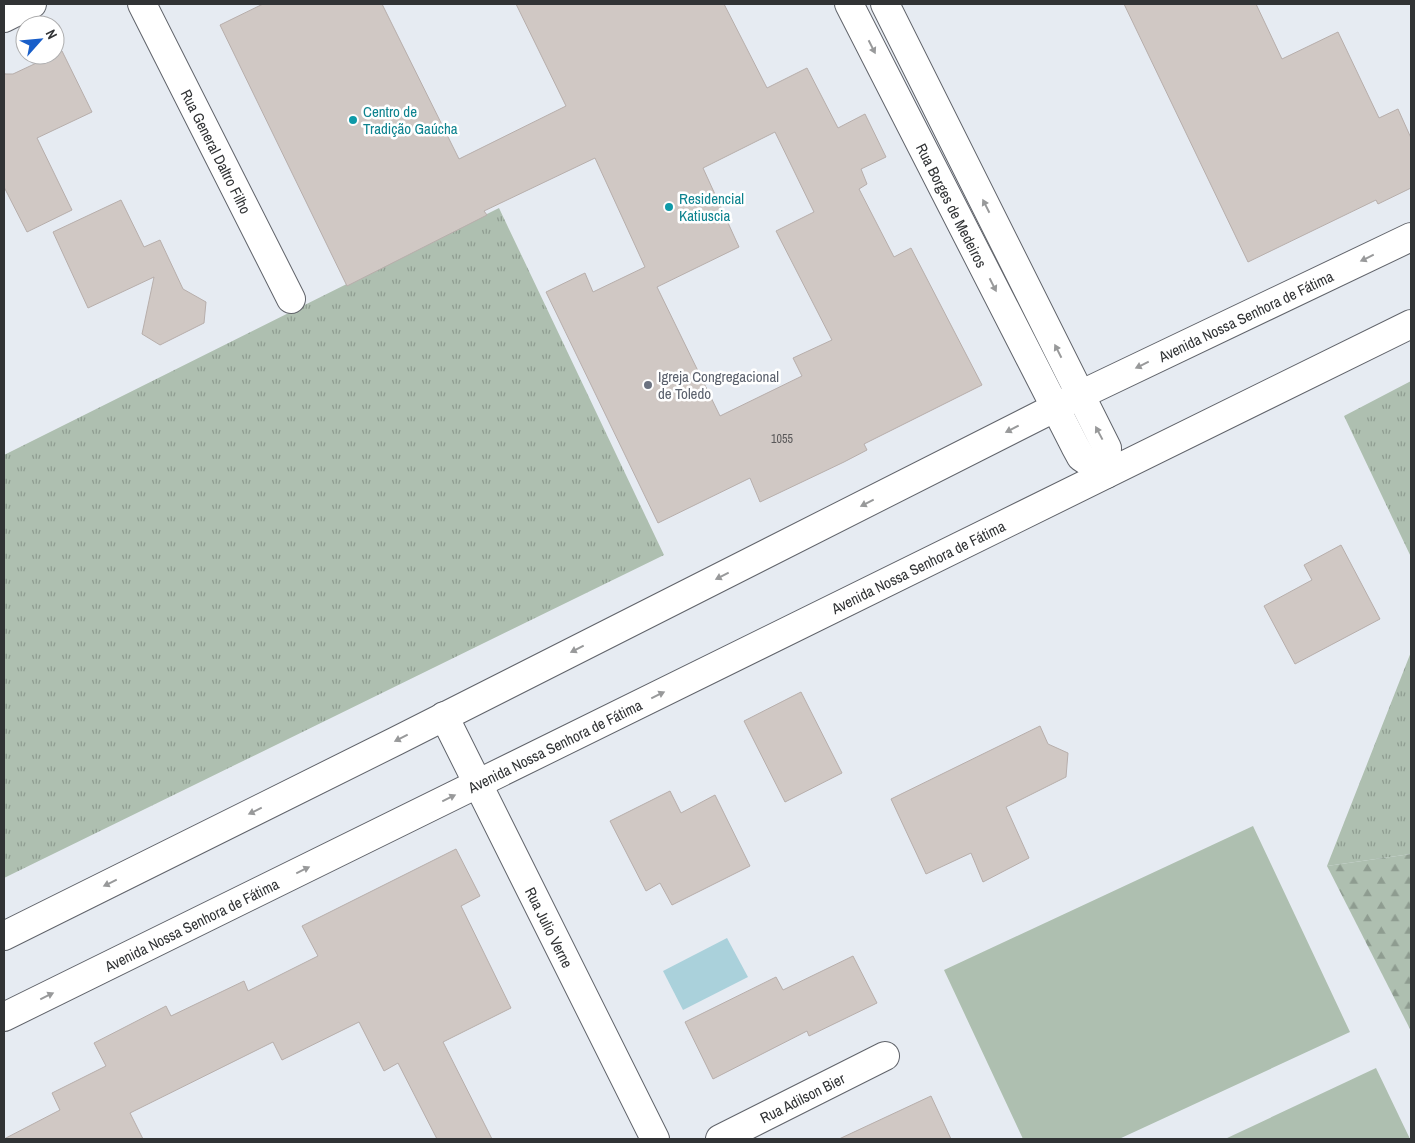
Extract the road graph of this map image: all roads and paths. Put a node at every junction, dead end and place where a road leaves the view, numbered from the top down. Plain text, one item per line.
1 (32, 4) edge
2 (142, 4) edge
3 (850, 4) edge
4 (885, 4) edge
5 (4, 18) edge
6 (1411, 236) edge
7 (290, 299) dead end
8 (1411, 324) edge
9 (1080, 395) junction
10 (1056, 408) junction
11 (1106, 474) junction
12 (444, 716) junction
13 (478, 784) junction
14 (4, 936) edge
15 (4, 1017) edge
16 (885, 1056) dead end
17 (655, 1139) edge
18 (720, 1139) edge

1 - 5 street
2 - 7 street, Rua General Daltro Filho
3 -> 10 street, Rua Borges de Medeiros
9 -> 4 street, Rua Borges de Medeiros
6 -> 9 street, Avenida Nossa Senhora de Fátima
8 - 11 street, Avenida Nossa Senhora de Fátima
9 - 10 street, Avenida Nossa Senhora de Fátima
11 -> 9 street
10 - 11 street
10 -> 12 street, Avenida Nossa Senhora de Fátima
13 -> 11 street, Avenida Nossa Senhora de Fátima
12 - 13 street, Rua Julio Verne
12 -> 14 street, Avenida Nossa Senhora de Fátima
15 -> 13 street, Avenida Nossa Senhora de Fátima
13 - 17 street, Rua Julio Verne
16 - 18 street, Rua Adilson Bier

